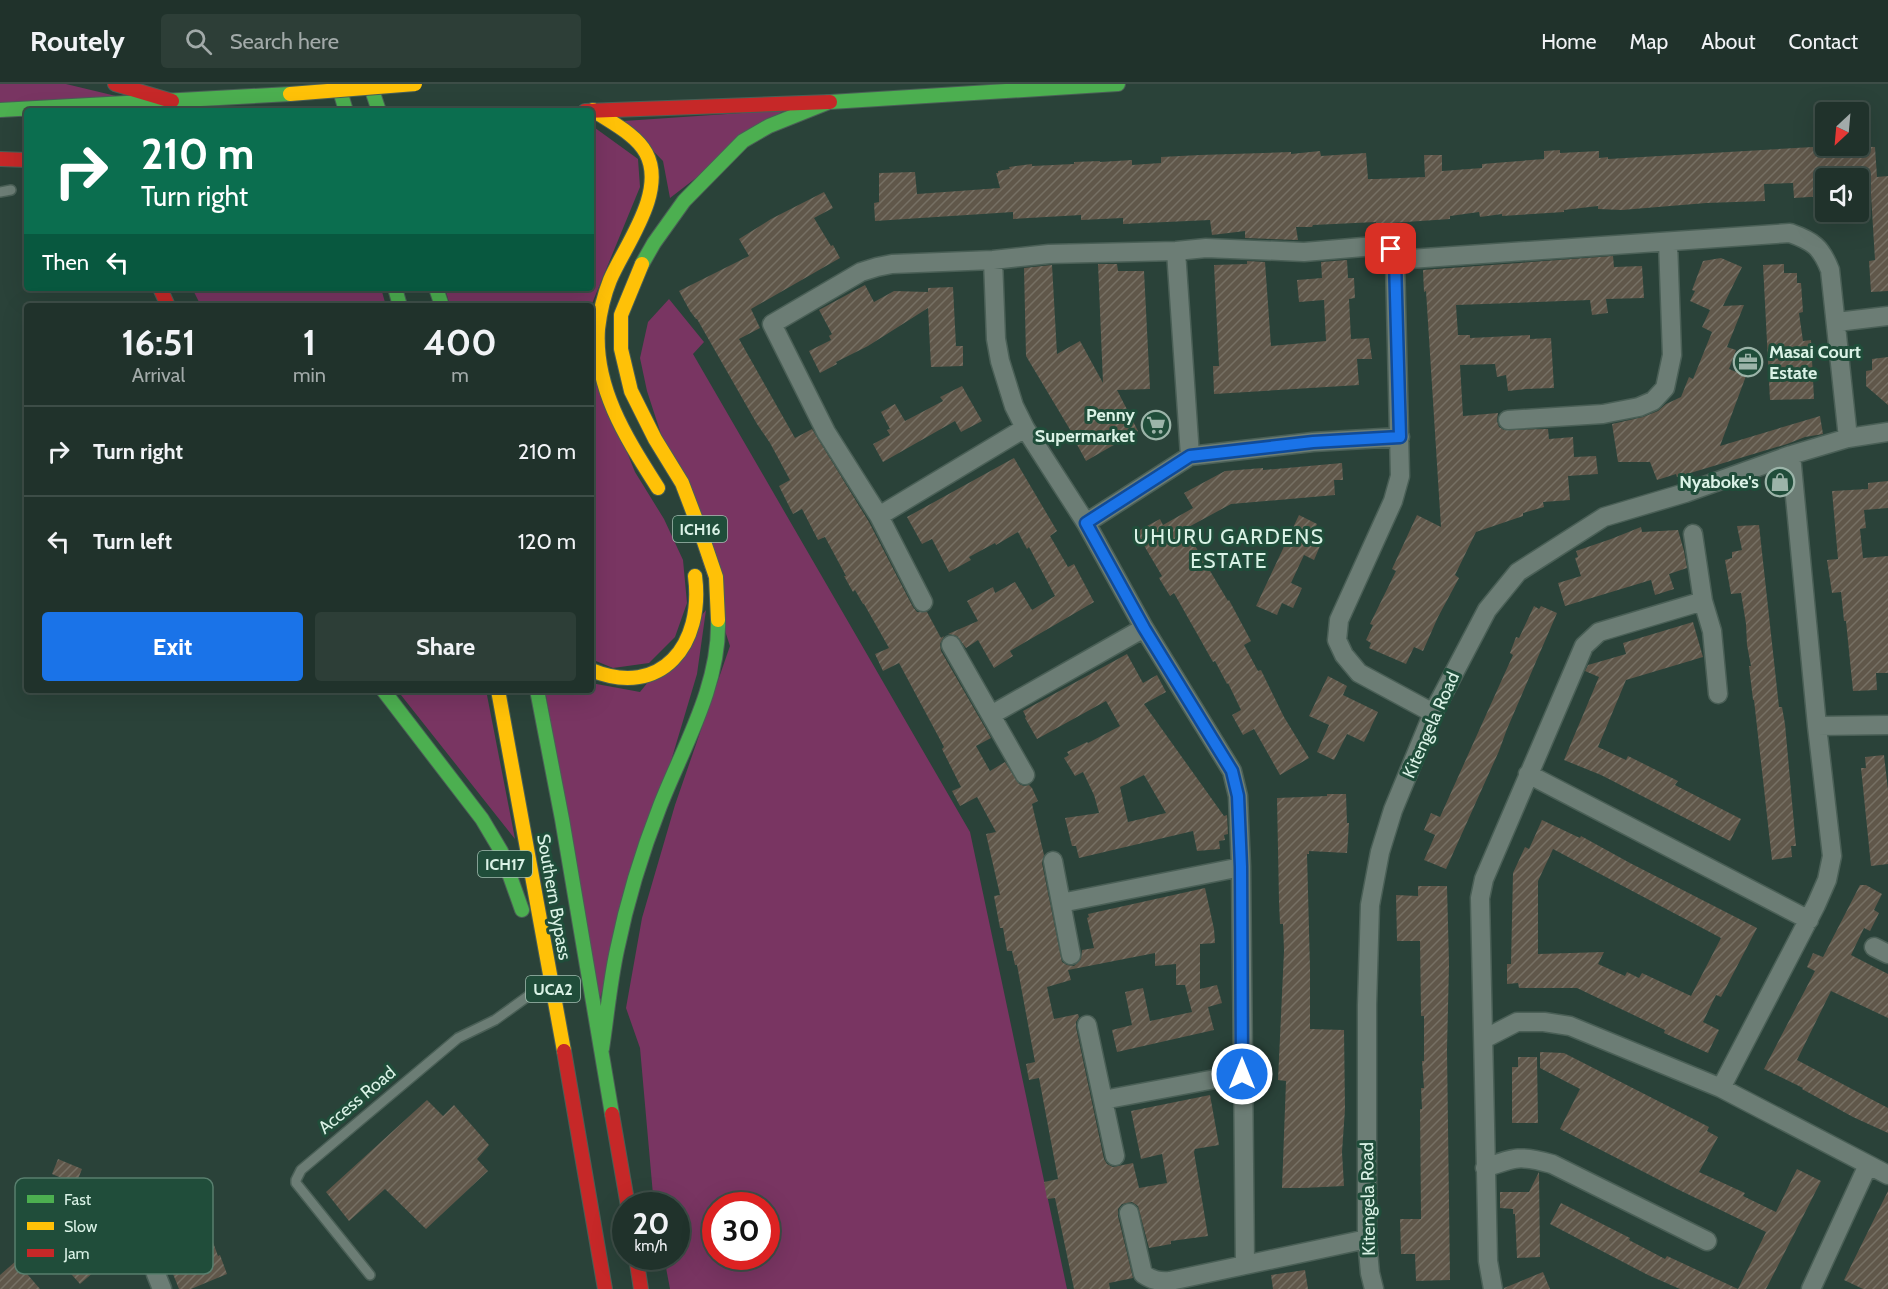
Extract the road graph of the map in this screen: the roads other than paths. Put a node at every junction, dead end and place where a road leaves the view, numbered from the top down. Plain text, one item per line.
1 (115, 84) edge
2 (338, 84) edge
3 (370, 84) edge
4 (415, 84) edge
5 (1118, 84) edge
6 (172, 101) junction
7 (829, 102) junction
8 (38, 108) edge
9 (345, 108) edge
10 (378, 108) edge
11 (24, 109) edge
12 (0, 110) edge
13 (594, 110) edge
14 (594, 113) edge
15 (24, 151) edge
16 (0, 153) edge
17 (0, 159) edge
18 (24, 160) edge
19 (11, 190) dead end
20 (0, 192) edge
21 (1668, 242) junction
22 (1176, 251) junction
23 (993, 260) junction
24 (1395, 260) junction
25 (1888, 316) edge
26 (1837, 322) junction
27 (1508, 420) dead end
28 (1026, 428) junction
29 (1888, 432) edge
30 (1400, 437) junction
31 (1848, 438) junction
32 (1791, 455) junction
33 (1190, 456) junction
34 (665, 500) dead end
35 (879, 516) junction
36 (1086, 523) junction
37 (1693, 534) dead end
38 (693, 567) dead end
39 (1703, 601) junction
40 (923, 602) dead end
41 (1144, 628) junction
42 (951, 645) dead end
43 (594, 671) edge
44 (385, 693) edge
45 (499, 693) edge
46 (538, 693) edge
47 (1718, 694) dead end
48 (1433, 712) junction
49 (991, 715) junction
50 (1888, 725) edge
51 (1816, 726) junction
52 (1528, 774) junction
53 (1025, 775) dead end
54 (1053, 861) dead end
55 (1241, 867) junction
56 (1061, 903) junction
57 (1809, 920) junction
58 (1071, 955) dead end
59 (545, 984) junction
60 (1087, 1025) dead end
61 (1484, 1039) junction
62 (602, 1049) junction
63 (567, 1067) junction
64 (1242, 1074) junction
65 (1721, 1088) junction
66 (1103, 1100) junction
67 (1115, 1155) dead end
68 (1868, 1165) junction
69 (1485, 1168) junction
70 (1888, 1175) edge
71 (626, 1192) edge
72 (1129, 1213) dead end
73 (1367, 1239) junction
74 (1707, 1241) dead end
75 (1245, 1264) junction
76 (638, 1270) edge
77 (370, 1275) dead end
78 (605, 1289) edge
79 (641, 1289) edge
80 (1374, 1289) edge
81 (1493, 1289) edge
82 (1811, 1289) edge

1 - 6 main road
2 - 9 main road
3 - 10 main road
4 - 6 main road, bridge
5 - 7 main road
6 - 8 main road
7 - 13 main road
7 - 62 main road, ICH16
11 - 12 main road
14 - 34 main road
15 - 16 main road
17 - 18 main road
19 - 20 lane
21 - 24 street
21 - 26 street
21 - 27 street
22 - 23 street
22 - 24 street
22 - 33 street
23 - 28 street
23 - 35 street
24 - 30 street
25 - 26 street
26 - 31 street
28 - 35 street
28 - 36 street
29 - 31 street, Kitengela Road
30 - 33 street
30 - 48 street
31 - 32 street, Kitengela Road
32 - 48 street, Kitengela Road
32 - 51 street
33 - 36 street
35 - 40 street
36 - 41 street
37 - 39 street
38 - 43 main road
39 - 47 street
39 - 52 street
41 - 49 street
41 - 55 street
42 - 49 street
44 - 59 main road, ICH17
45 - 63 main road, Southern Bypass / UCA2
46 - 62 main road, Southern Bypass / UCA2
48 - 73 street, Kitengela Road
49 - 53 street
50 - 51 street
51 - 57 street
52 - 57 street
52 - 61 street
54 - 56 street
55 - 56 street
55 - 64 street
56 - 58 street
57 - 65 street
59 - 63 main road, ICH17
59 - 77 lane, Access Road
60 - 66 street
61 - 65 street
61 - 69 street
62 - 71 main road, Southern Bypass / UCA2
63 - 78 main road, Southern Bypass / UCA2
64 - 66 street
64 - 75 street
65 - 68 street
66 - 67 street
68 - 70 street
68 - 82 street
69 - 74 street
69 - 81 street
72 - 75 street
73 - 75 street
73 - 80 street, Kitengela Road
76 - 79 main road

